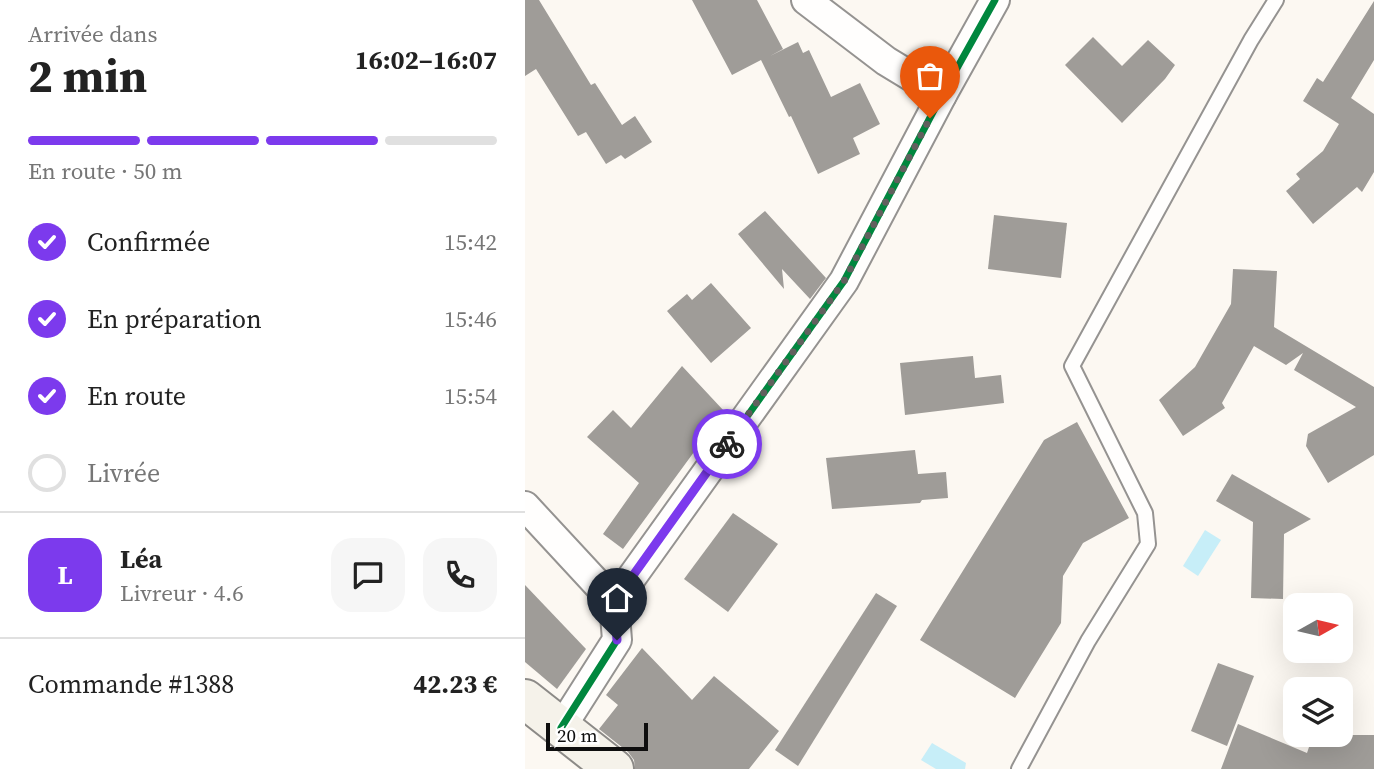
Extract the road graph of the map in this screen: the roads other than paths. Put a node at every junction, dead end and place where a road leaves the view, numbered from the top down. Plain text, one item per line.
1 (806, 0) edge
2 (995, 0) edge
3 (1276, 0) edge
4 (942, 95) junction
5 (525, 506) edge
6 (614, 602) junction
7 (525, 699) edge
8 (561, 728) junction
9 (614, 769) edge
10 (1019, 769) edge

1 - 4 street
2 - 4 street
3 - 10 lane
4 - 6 street
5 - 6 street
6 - 8 street
7 - 8 main road
8 - 9 main road

